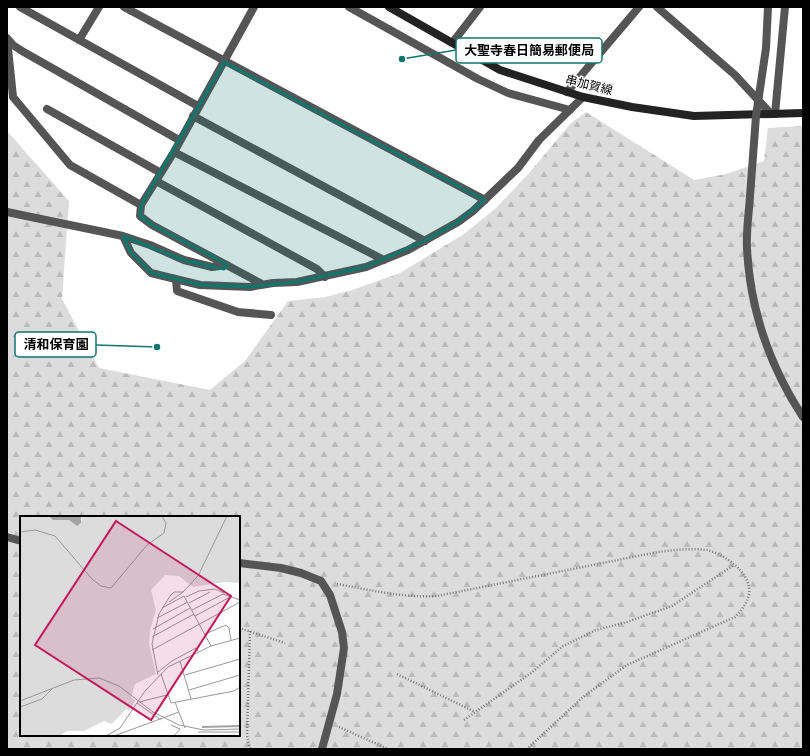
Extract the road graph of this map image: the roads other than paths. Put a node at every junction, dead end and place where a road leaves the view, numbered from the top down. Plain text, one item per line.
1 (20, 7) edge
2 (99, 7) edge
3 (124, 7) edge
4 (254, 7) edge
5 (350, 7) edge
6 (389, 7) edge
7 (480, 7) edge
8 (639, 7) edge
9 (657, 7) edge
10 (768, 7) edge
11 (785, 7) edge
12 (7, 38) edge
13 (79, 40) junction
14 (453, 42) junction
15 (224, 62) junction
16 (566, 92) junction
17 (583, 97) junction
18 (198, 106) junction
19 (47, 109) dead end
20 (570, 110) junction
21 (773, 114) junction
22 (803, 114) edge
23 (193, 116) junction
24 (179, 140) junction
25 (174, 152) junction
26 (161, 173) junction
27 (156, 181) junction
28 (485, 200) junction
29 (141, 205) junction
30 (7, 212) edge
31 (123, 236) junction
32 (425, 241) junction
33 (384, 260) junction
34 (227, 265) junction
35 (325, 276) junction
36 (176, 280) junction
37 (262, 284) junction
38 (271, 315) dead end
39 (803, 417) edge
40 (7, 537) edge
41 (20, 541) edge
42 (240, 563) edge
43 (322, 749) edge

1 - 13 street
2 - 13 street
3 - 15 street
4 - 15 street
5 - 20 street
6 - 14 main road, 串加賀線
7 - 14 street
8 - 16 street
9 - 21 street
10 - 39 street, bridge
11 - 21 street
12 - 24 street
12 - 29 street
13 - 18 street
14 - 16 main road, 串加賀線
15 - 18 street
15 - 28 street
16 - 17 main road, 串加賀線
17 - 20 street
17 - 21 main road, 串加賀線
18 - 23 street
19 - 26 street
20 - 28 street
21 - 22 main road, 串加賀線
23 - 24 street
23 - 32 street
24 - 25 street
25 - 26 street
25 - 33 street
26 - 27 street
27 - 29 street
27 - 35 street
28 - 32 street
29 - 34 street
30 - 31 street
31 - 34 street
31 - 36 street
32 - 33 street
33 - 35 street
34 - 37 street
35 - 37 street
36 - 37 street
36 - 38 street
40 - 41 street
42 - 43 street

